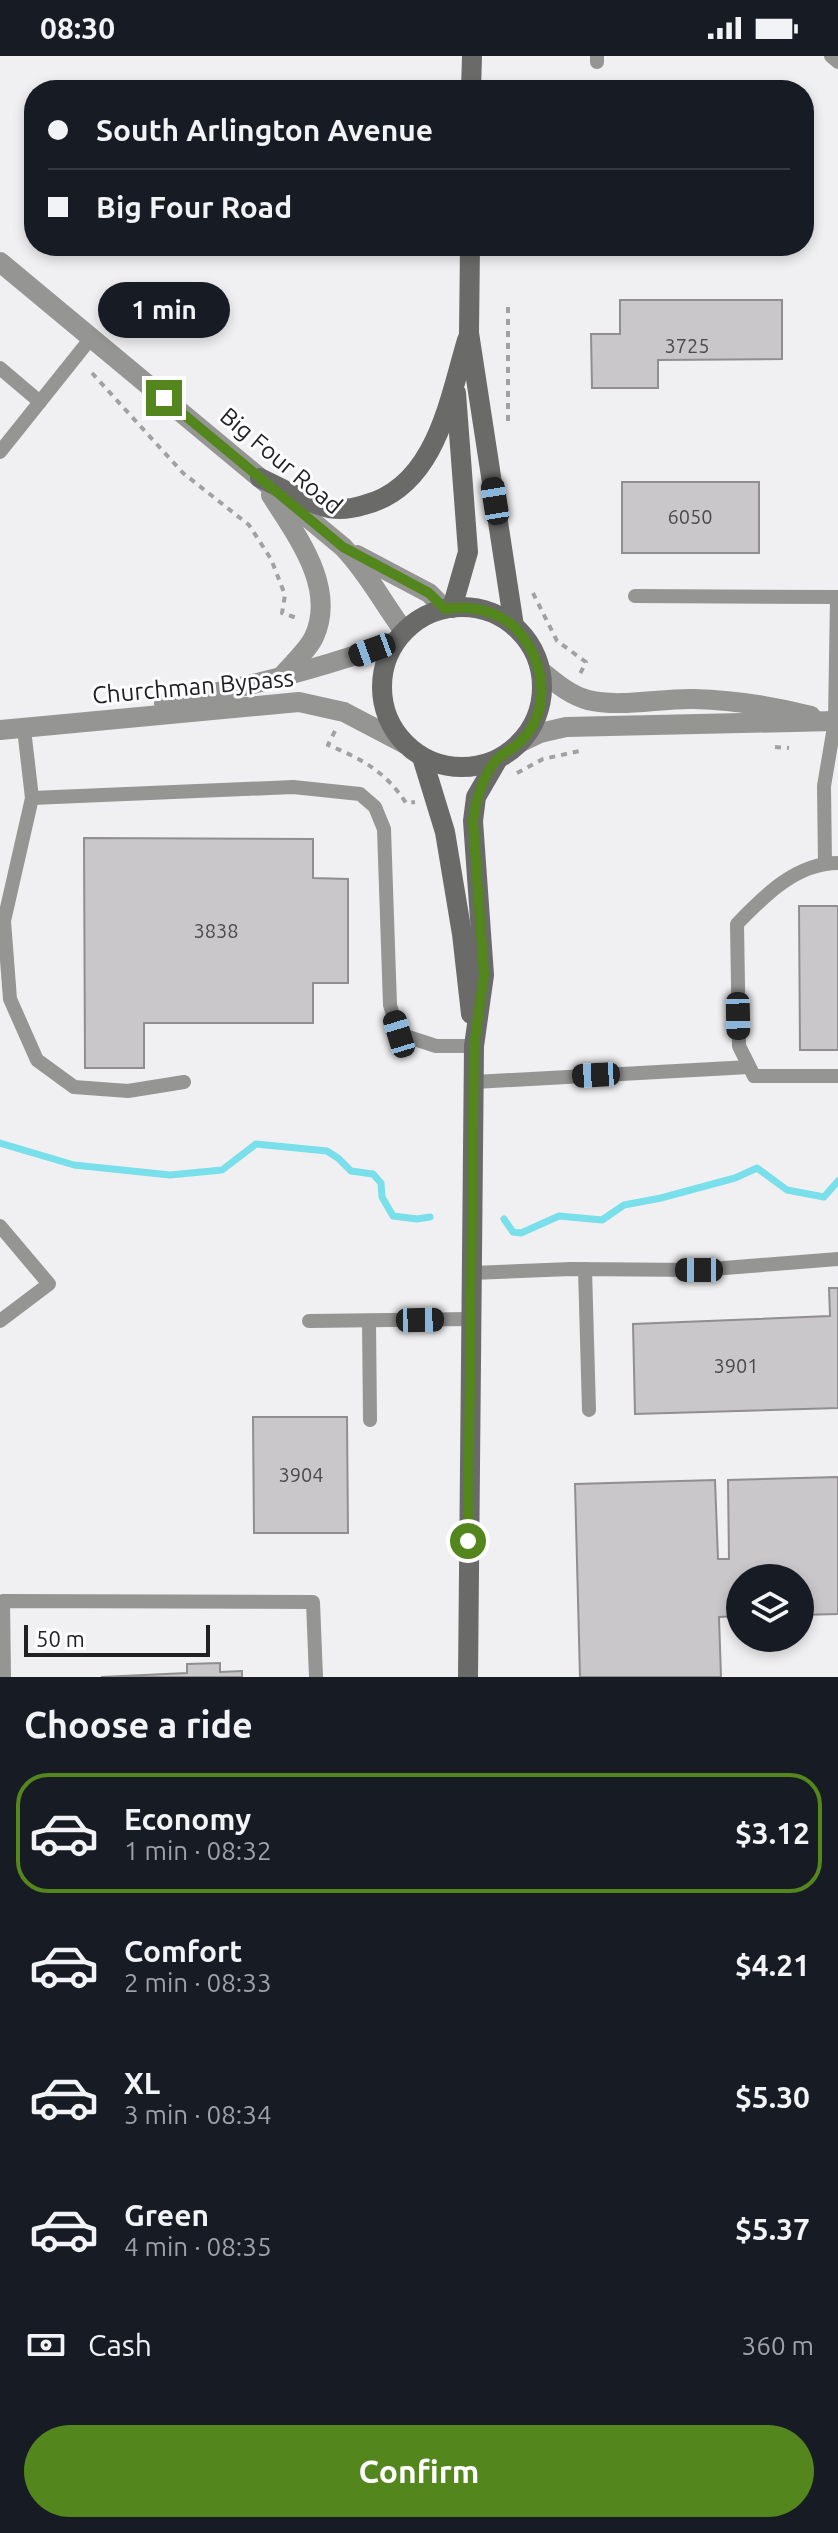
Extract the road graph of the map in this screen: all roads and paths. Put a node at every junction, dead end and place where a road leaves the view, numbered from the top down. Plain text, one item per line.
1 (472, 56) edge
2 (831, 56) edge
3 (838, 62) edge
4 (471, 80) edge
5 (470, 256) edge
6 (0, 262) edge
7 (508, 307) dead end
8 (469, 333) junction
9 (91, 338) junction
10 (0, 368) edge
11 (92, 373) dead end
12 (455, 381) junction
13 (40, 402) junction
14 (508, 427) dead end
15 (0, 452) edge
16 (260, 478) junction
17 (343, 547) junction
18 (530, 586) dead end
19 (635, 596) dead end
20 (449, 608) junction
21 (298, 618) dead end
22 (514, 626) junction
23 (400, 636) junction
24 (541, 671) junction
25 (283, 675) junction
26 (579, 676) dead end
27 (836, 722) edge
28 (24, 729) junction
29 (0, 730) edge
30 (333, 734) dead end
31 (519, 743) junction
32 (773, 747) dead end
33 (789, 748) dead end
34 (414, 750) junction
35 (586, 750) dead end
36 (498, 759) junction
37 (516, 774) dead end
38 (32, 798) junction
39 (413, 802) dead end
40 (832, 863) edge
41 (474, 1046) junction
42 (749, 1067) junction
43 (838, 1076) edge
44 (184, 1082) dead end
45 (474, 1082) junction
46 (0, 1226) edge
47 (838, 1259) edge
48 (585, 1269) junction
49 (472, 1273) junction
50 (471, 1319) junction
51 (0, 1321) edge
52 (309, 1321) dead end
53 (369, 1321) junction
54 (589, 1410) dead end
55 (370, 1420) dead end
56 (4, 1677) edge
57 (316, 1677) edge
58 (468, 1677) edge

1 - 4 main road
2 - 3 lane
5 - 8 main road
6 - 9 street, Big Four Road
7 - 14 path
8 - 12 main road
8 - 22 main road
9 - 13 lane
9 - 16 street, Big Four Road
10 - 13 lane
11 - 21 path
12 - 16 main road
12 - 20 main road
13 - 15 lane
16 - 17 street, Big Four Road
16 - 25 street
17 - 20 street, Big Four Road
17 - 23 street, Big Four Road
18 - 26 path
19 - 27 lane
20 - 22 main road
20 - 23 main road
22 - 24 main road
23 - 25 street, Churchman Bypass
23 - 34 main road
24 - 27 street
24 - 31 main road
25 - 28 street, Churchman Bypass
27 - 31 street
27 - 40 lane
28 - 29 street, Churchman Bypass
28 - 34 street, Churchman Bypass
28 - 38 lane
30 - 39 path
31 - 36 main road
32 - 33 path
34 - 36 main road
34 - 41 main road
35 - 37 path
36 - 41 main road
38 - 41 lane
38 - 44 lane
40 - 42 lane
41 - 45 main road
42 - 43 lane
42 - 45 lane
45 - 49 main road
46 - 51 lane
47 - 48 lane
48 - 49 lane
48 - 54 lane
49 - 50 main road
50 - 53 lane
50 - 58 main road
52 - 53 lane
53 - 55 lane
56 - 57 lane

